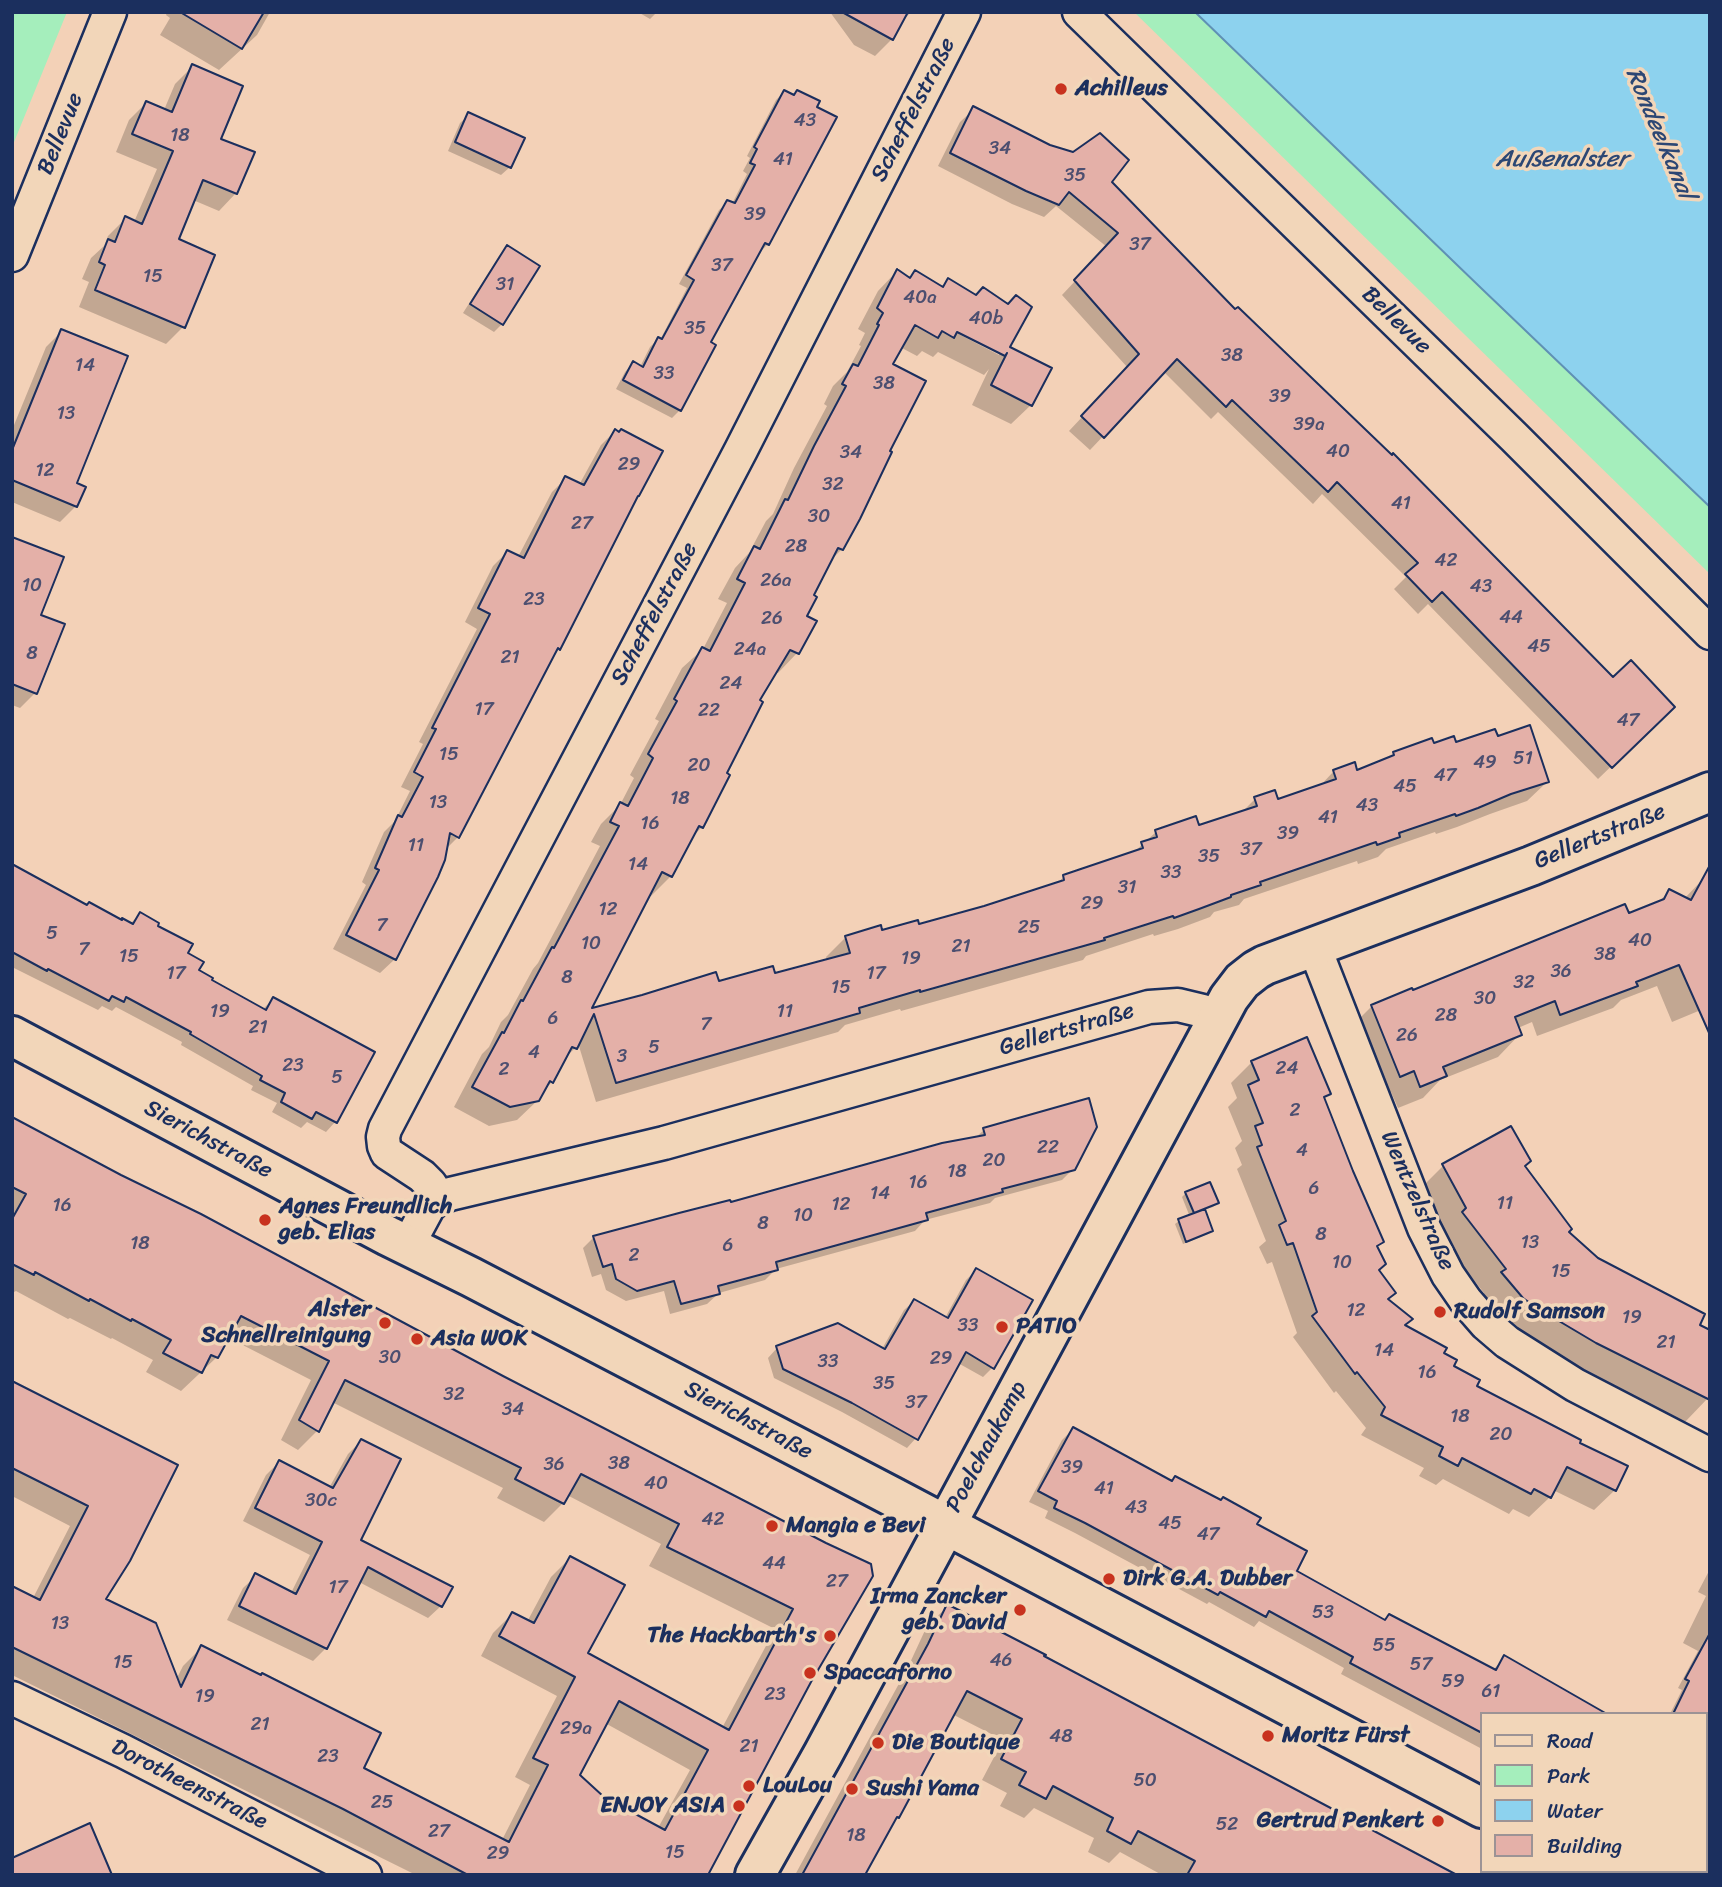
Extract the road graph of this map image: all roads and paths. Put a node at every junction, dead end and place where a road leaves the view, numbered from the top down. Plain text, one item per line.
1 (110, 12) edge
2 (964, 12) edge
3 (1079, 12) edge
4 (12, 255) edge
5 (1710, 633) edge
6 (1710, 792) edge
7 (1314, 946) junction
8 (1219, 1018) junction
9 (12, 1036) edge
10 (439, 1198) junction
11 (408, 1245) junction
12 (1710, 1455) edge
13 (945, 1525) junction
14 (12, 1698) edge
15 (1480, 1807) edge
16 (365, 1875) edge
17 (755, 1875) edge

1 - 4 street, Bellevue
2 - 10 street, Scheffelstraße
3 - 5 street, Bellevue
6 - 7 main road, Gellertstraße
7 - 8 main road, Gellertstraße
7 - 12 street, Wentzelstraße
8 - 10 street, Gellertstraße
8 - 13 main road, Poelchaukamp
9 - 11 main road, Sierichstraße
10 - 11 street
11 - 13 main road, Sierichstraße
13 - 15 main road, Sierichstraße
13 - 17 main road, Poelchaukamp
14 - 16 street, Dorotheenstraße

